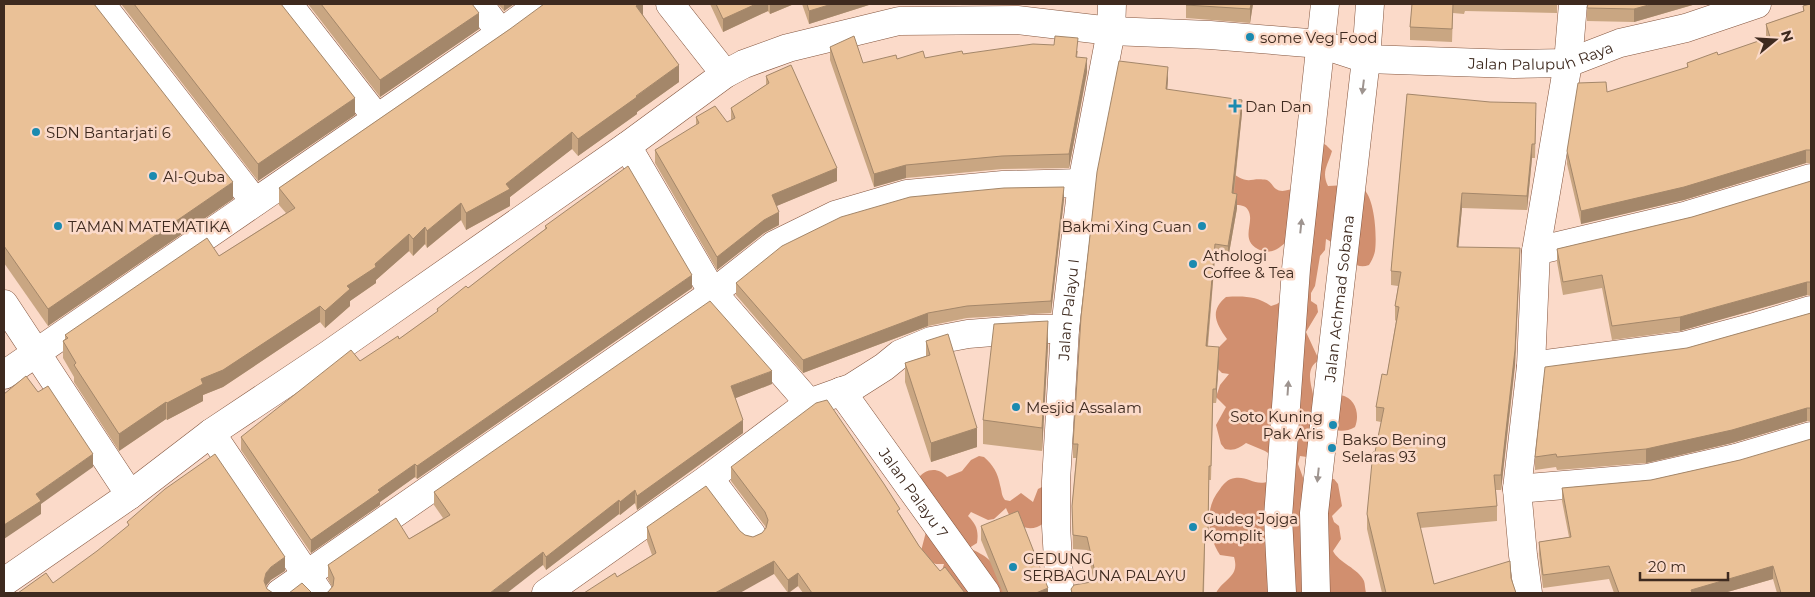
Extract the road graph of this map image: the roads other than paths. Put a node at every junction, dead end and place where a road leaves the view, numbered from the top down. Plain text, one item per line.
1 (101, 4) edge
2 (288, 4) edge
3 (479, 4) edge
4 (540, 4) edge
5 (670, 4) edge
6 (1112, 4) edge
7 (1325, 4) edge
8 (1370, 4) edge
9 (1573, 4) edge
10 (1757, 4) edge
11 (1111, 30) junction
12 (500, 33) junction
13 (1320, 44) junction
14 (1366, 59) junction
15 (1568, 63) junction
16 (725, 74) junction
17 (377, 118) junction
18 (627, 146) junction
19 (1811, 178) edge
20 (1082, 183) junction
21 (254, 202) junction
22 (1536, 251) junction
23 (713, 293) junction
24 (4, 304) edge
25 (1811, 310) edge
26 (1065, 329) junction
27 (37, 352) junction
28 (1531, 366) junction
29 (4, 375) edge
30 (841, 392) junction
31 (809, 403) junction
32 (211, 433) junction
33 (1811, 436) edge
34 (709, 478) junction
35 (1517, 488) junction
36 (130, 495) junction
37 (752, 535) edge
38 (1280, 558) junction
39 (1315, 559) junction
40 (4, 582) edge
41 (313, 584) edge
42 (280, 593) edge
43 (546, 593) edge
44 (986, 593) edge
45 (1060, 593) edge
46 (1282, 593) edge
47 (1316, 593) edge
48 (1528, 593) edge

1 - 21 street
2 - 17 street
3 - 12 street
4 - 12 street
5 - 16 street
6 - 11 street, Jalan Palayu I
7 - 13 street
8 - 14 street, Jalan Achmad Sobana
9 - 15 street
10 - 15 street, Jalan Palupuh Raya
11 - 13 street, Jalan Palupuh Raya
11 - 16 street, Jalan Palupuh Raya
11 - 20 street, Jalan Palayu I
12 - 17 street
13 - 14 street, Jalan Palupuh Raya
38 -> 13 street
14 - 15 street, Jalan Palupuh Raya
14 -> 39 street, Jalan Achmad Sobana
15 - 22 street
16 - 18 street, Jalan Palupuh Raya
17 - 21 street
18 - 23 street
18 - 32 street, Jalan Palupuh Raya
19 - 22 street
20 - 23 street
20 - 26 street, Jalan Palayu I
21 - 27 street
22 - 28 street
23 - 31 street
23 - 41 street
24 - 27 street
25 - 28 street
26 - 30 street
26 - 45 street, Jalan Palayu I
27 - 29 street
27 - 36 street
28 - 35 street
30 - 31 street
30 - 44 street, Jalan Palayu 7
31 - 34 street
32 - 36 street, Jalan Palupuh Raya
32 - 41 street
33 - 35 street
34 - 37 street
34 - 43 street
35 - 48 street
36 - 40 street, Jalan Palupuh Raya
38 - 39 street
38 - 46 street
39 - 47 street, Jalan Achmad Sobana
41 - 42 street

